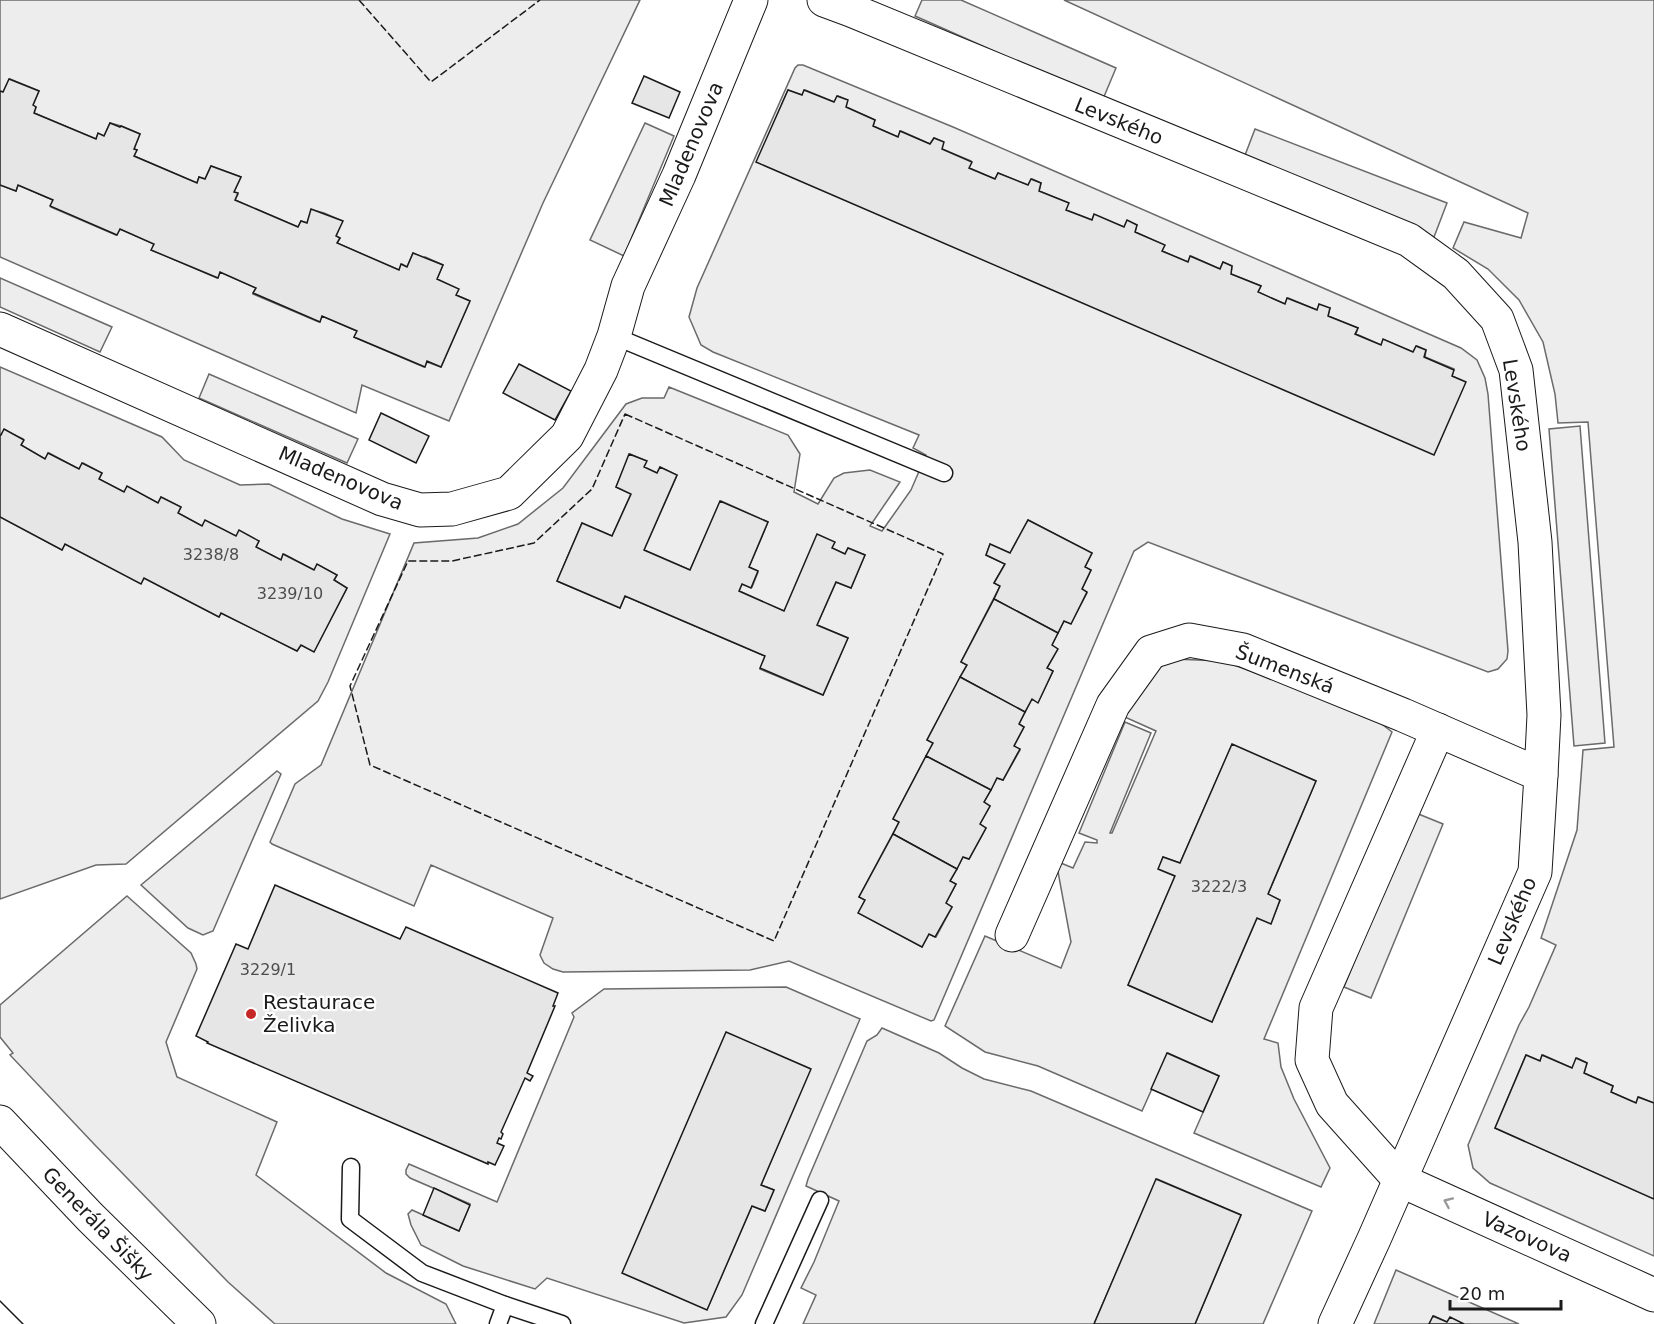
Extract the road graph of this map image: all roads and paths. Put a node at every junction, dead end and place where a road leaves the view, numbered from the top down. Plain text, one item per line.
1 (751, 0) edge
2 (842, 3) edge
3 (0, 328) edge
4 (614, 336) junction
5 (944, 473) dead end
6 (1438, 730) junction
7 (1541, 775) junction
8 (1012, 935) dead end
9 (0, 1122) edge
10 (351, 1167) dead end
11 (1400, 1180) junction
12 (820, 1200) dead end
13 (1654, 1295) edge
14 (505, 1305) junction
15 (199, 1324) edge
16 (498, 1324) edge
17 (562, 1324) edge
18 (764, 1324) edge
19 (1335, 1324) edge

1 - 4 street, Mladenovova
2 - 7 street, Levského
3 - 4 street, Mladenovova
4 - 5 lane
6 - 7 street, Šumenská
6 - 8 street, Šumenská
6 - 11 street
7 - 11 street, Levského
9 - 15 street, Generála Šišky
10 - 14 lane
13 -> 11 street, Vazovova
11 - 19 street, Levského
12 - 18 lane
14 - 16 lane
14 - 17 lane

